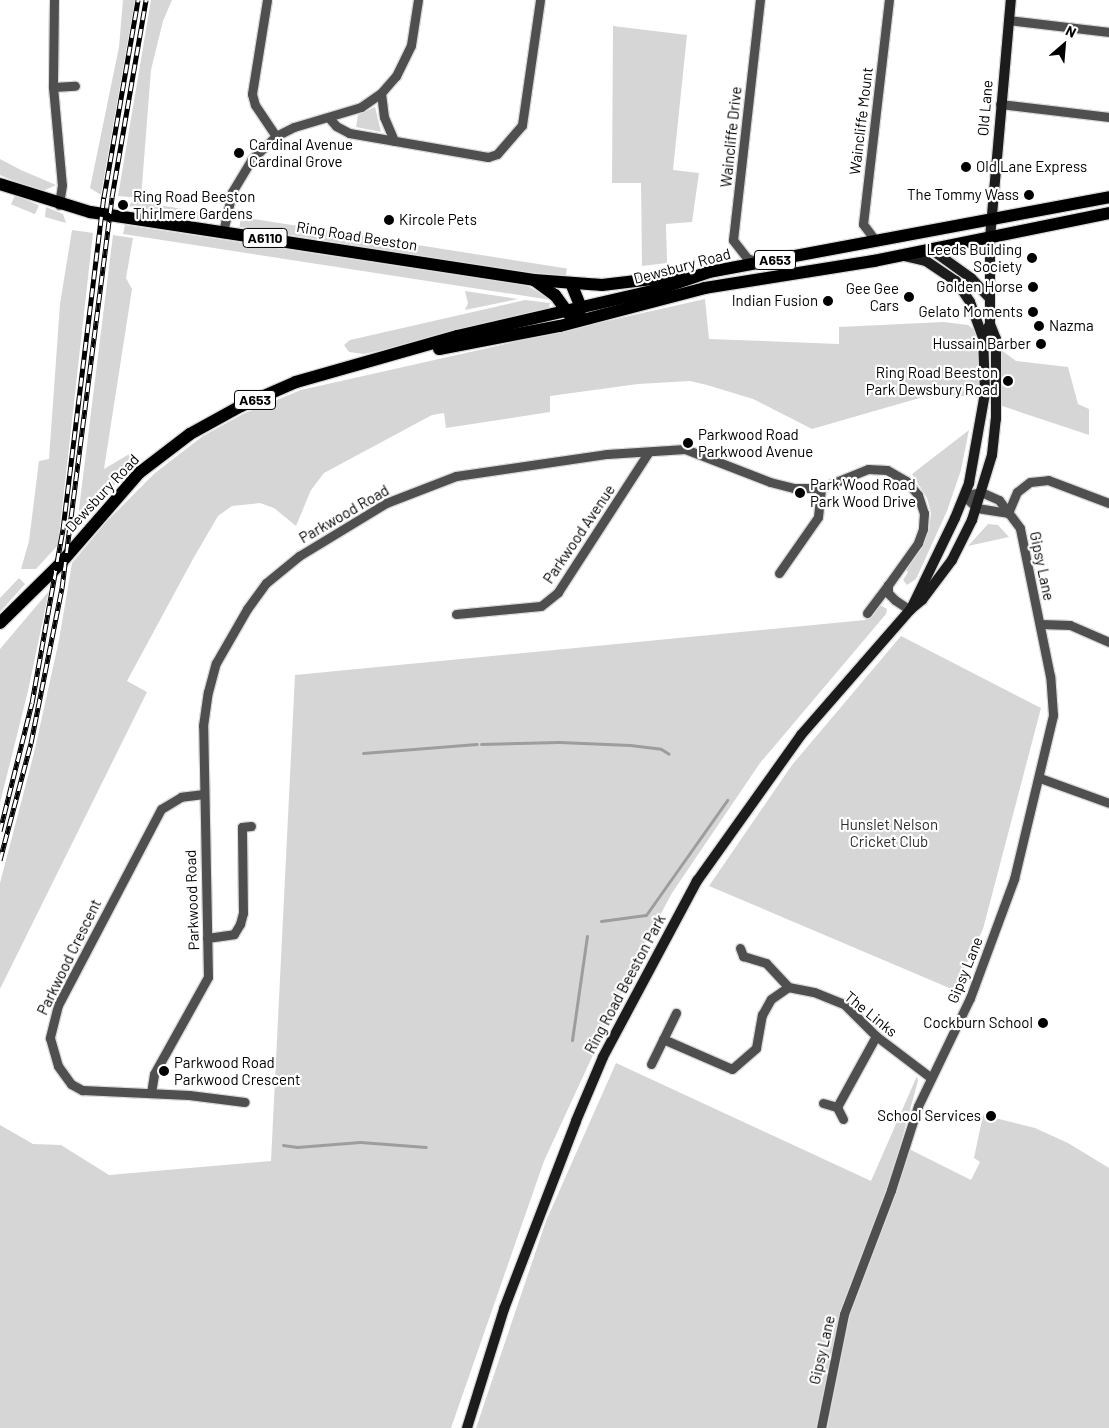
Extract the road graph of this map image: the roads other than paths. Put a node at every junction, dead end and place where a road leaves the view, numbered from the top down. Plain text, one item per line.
1 (54, 0) edge
2 (268, 0) edge
3 (418, 0) edge
4 (540, 0) edge
5 (760, 0) edge
6 (889, 0) edge
7 (1012, 0) edge
8 (1008, 20) junction
9 (1109, 32) edge
10 (75, 86) dead end
11 (54, 87) junction
12 (381, 93) junction
13 (1000, 104) junction
14 (330, 118) junction
15 (1109, 118) edge
16 (276, 136) junction
17 (394, 141) junction
18 (0, 184) edge
19 (1107, 198) edge
20 (59, 205) junction
21 (1109, 215) edge
22 (991, 219) junction
23 (223, 232) junction
24 (906, 235) junction
25 (990, 238) junction
26 (876, 240) junction
27 (932, 250) junction
28 (902, 256) junction
29 (760, 263) junction
30 (710, 272) junction
31 (534, 280) junction
32 (571, 283) junction
33 (989, 297) junction
34 (566, 312) junction
35 (578, 314) junction
36 (990, 324) junction
37 (983, 337) junction
38 (385, 358) junction
39 (648, 452) junction
40 (821, 488) junction
41 (982, 492) junction
42 (964, 496) junction
43 (1109, 502) edge
44 (977, 508) junction
45 (1008, 513) junction
46 (779, 573) dead end
47 (888, 585) junction
48 (910, 610) junction
49 (867, 613) dead end
50 (456, 614) dead end
51 (0, 623) edge
52 (1041, 624) junction
53 (1109, 642) edge
54 (1040, 778) junction
55 (204, 794) junction
56 (1109, 803) edge
57 (251, 826) dead end
58 (207, 938) junction
59 (740, 956) dead end
60 (788, 987) junction
61 (676, 1013) dead end
62 (876, 1036) junction
63 (663, 1039) junction
64 (652, 1064) dead end
65 (930, 1077) junction
66 (151, 1093) junction
67 (245, 1102) dead end
68 (822, 1104) dead end
69 (837, 1107) junction
70 (843, 1119) dead end
71 (467, 1428) edge
72 (821, 1428) edge

1 - 11 street
2 - 16 street
3 - 12 street
4 - 17 street
5 - 29 street, Waincliffe Drive
6 - 26 street, Waincliffe Mount
7 - 8 street, Old Lane
8 - 9 street
8 - 13 street, Old Lane
10 - 11 street
11 - 20 street
12 - 14 street
12 - 17 street
13 - 15 street
13 - 22 street, Old Lane
14 - 16 street
14 - 17 street
16 - 23 street
18 - 20 main road, Ring Road Beeston / A6110
19 - 21 street
19 - 22 main road, Dewsbury Road / A653
20 - 23 main road, Ring Road Beeston / A6110
21 - 25 main road, Dewsbury Road / A653
22 - 24 main road, Dewsbury Road / A653
22 - 25 street, Ring Road Beeston Park
23 - 31 main road, Ring Road Beeston / A6110
24 - 26 main road, Dewsbury Road / A653
24 - 27 main road
25 - 27 main road, Dewsbury Road / A653
25 - 33 street, Ring Road Beeston Park
26 - 29 main road, Dewsbury Road / A653
27 - 28 main road, Dewsbury Road / A653
27 - 33 street
28 - 35 main road, Dewsbury Road / A653
28 - 37 street
29 - 30 main road, Dewsbury Road / A653
30 - 32 main road, Ring Road Beeston / A6110
30 - 35 main road, Dewsbury Road
31 - 32 main road, Ring Road Beeston / A6110
31 - 34 main road, Ring Road Beeston / A6110
32 - 35 main road
33 - 36 street, Ring Road Beeston Park
34 - 35 main road, Dewsbury Road
34 - 38 main road, Dewsbury Road
35 - 38 main road, Dewsbury Road / A653
36 - 37 street
36 - 41 street, Ring Road Beeston Park
37 - 42 street, Ring Road Beeston Park
38 - 51 main road, Dewsbury Road / A653
39 - 40 street, Parkwood Road
39 - 50 street, Parkwood Avenue
39 - 55 street, Parkwood Road
40 - 46 street
40 - 47 street, Parkwood Road
41 - 42 street
41 - 44 street, Ring Road Beeston Park
41 - 45 street, Gipsy Lane
42 - 44 street
42 - 48 street, Ring Road Beeston Park
43 - 45 street
44 - 45 street
44 - 48 street, Ring Road Beeston Park
45 - 52 street, Gipsy Lane
47 - 48 street
47 - 49 street, Parkwood Road
48 - 71 street, Ring Road Beeston Park
52 - 53 street
52 - 54 street, Gipsy Lane
54 - 56 street
54 - 65 street, Gipsy Lane
55 - 58 street, Parkwood Road
55 - 66 street, Parkwood Crescent
57 - 58 street
58 - 66 street, Parkwood Road
59 - 60 street
60 - 62 street, The Links
60 - 63 street
61 - 63 street
62 - 65 street, The Links
62 - 69 street
63 - 64 street
65 - 72 street, Gipsy Lane
66 - 67 street, Parkwood Crescent
68 - 69 street
69 - 70 street

